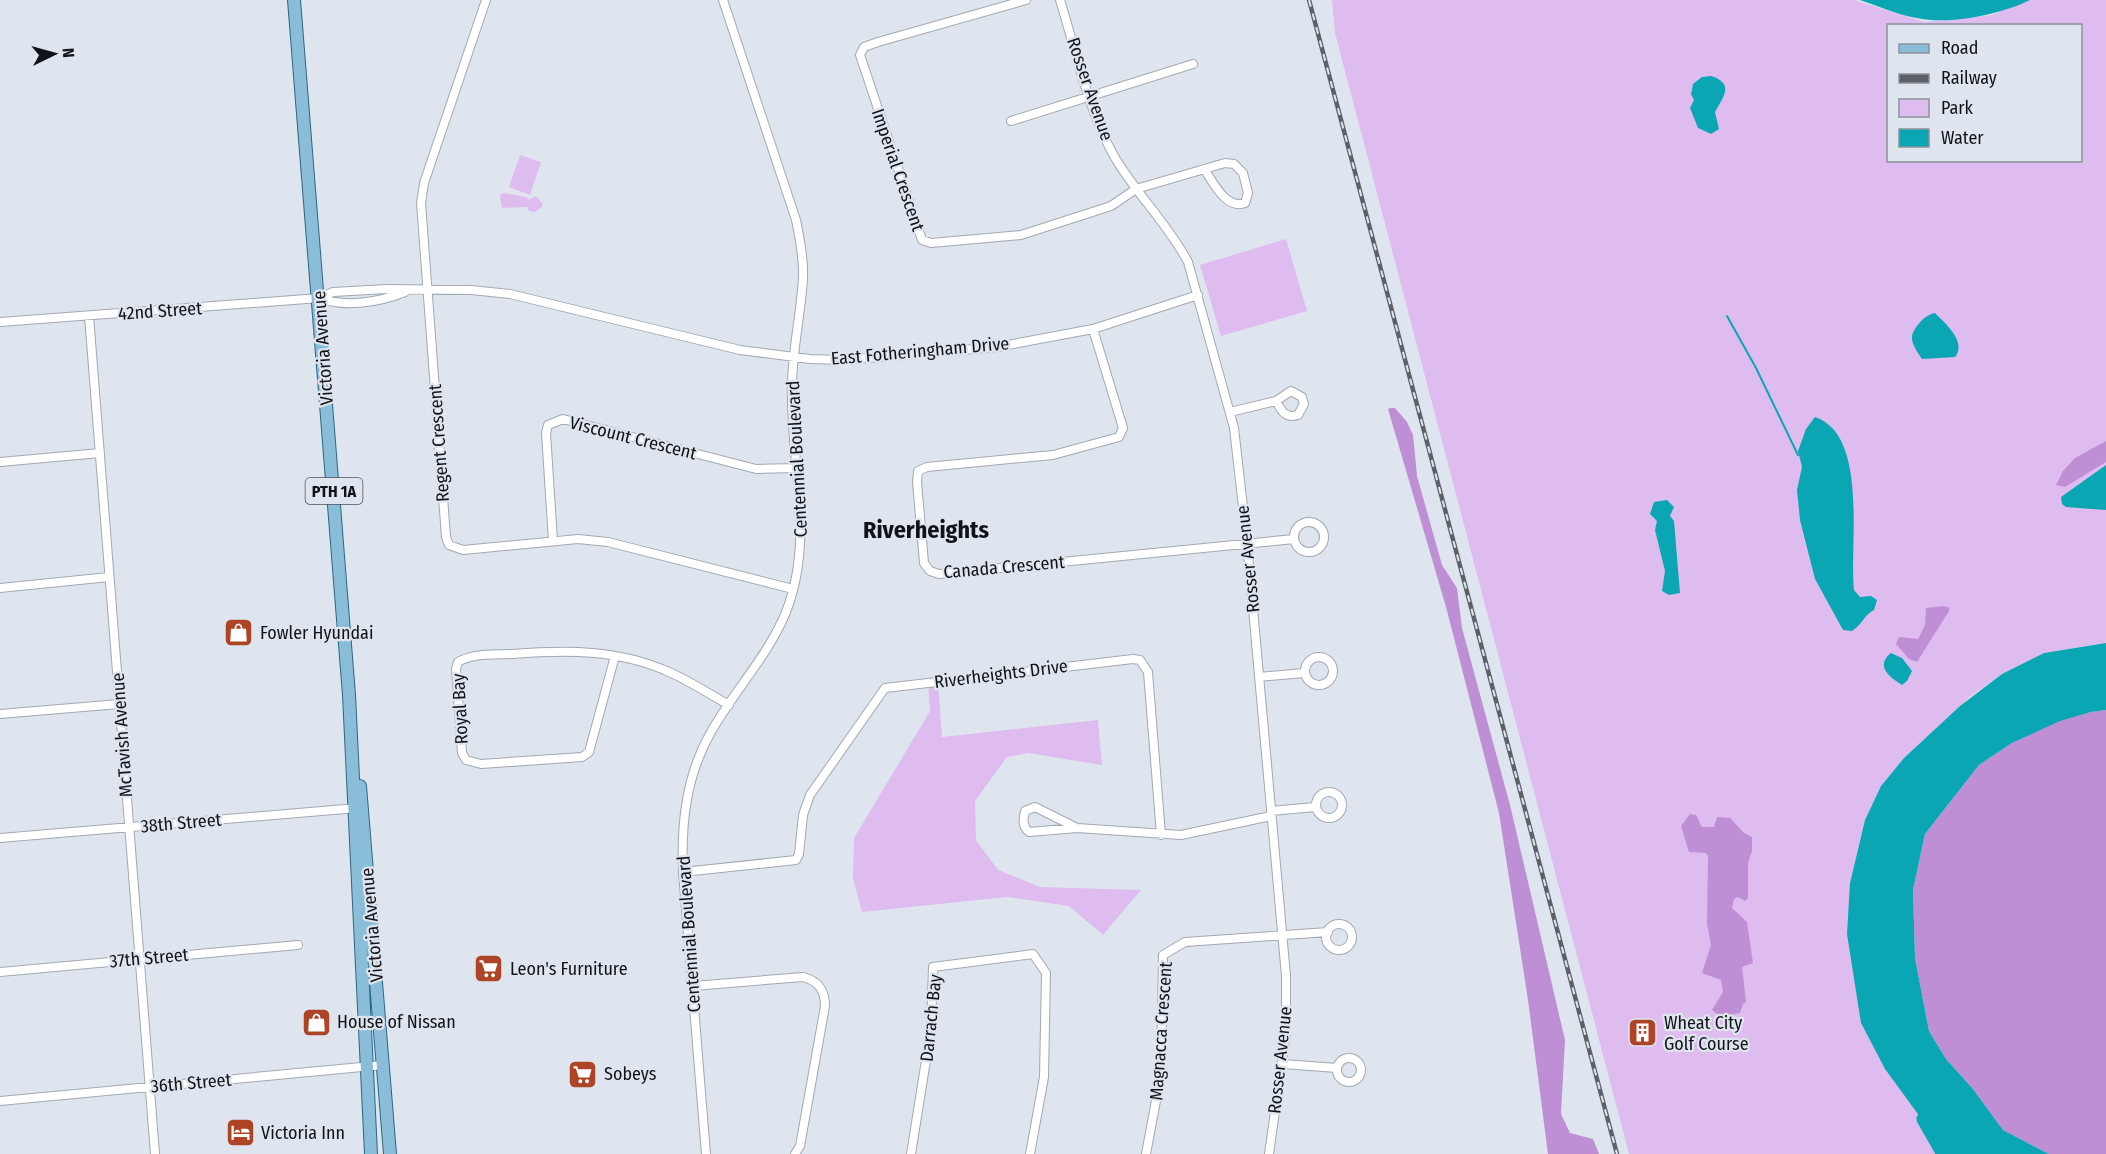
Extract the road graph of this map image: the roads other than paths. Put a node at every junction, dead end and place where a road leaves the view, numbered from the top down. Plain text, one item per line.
1 (294, 0) edge
2 (486, 0) edge
3 (723, 0) edge
4 (1026, 0) edge
5 (1060, 0) edge
6 (1193, 64) dead end
7 (1090, 97) junction
8 (1011, 121) dead end
9 (1204, 169) junction
10 (1136, 189) junction
11 (427, 290) junction
12 (1198, 296) junction
13 (319, 298) junction
14 (89, 316) junction
15 (0, 322) edge
16 (1093, 329) junction
17 (794, 358) junction
18 (1276, 400) dead end
19 (1230, 412) junction
20 (100, 453) junction
21 (0, 462) edge
22 (798, 468) junction
23 (1294, 538) junction
24 (553, 541) junction
25 (1247, 542) junction
26 (110, 577) junction
27 (0, 588) edge
28 (793, 589) junction
29 (615, 656) junction
30 (1304, 673) dead end
31 (1258, 677) junction
32 (119, 704) junction
33 (729, 705) junction
34 (0, 714) edge
35 (1316, 807) dead end
36 (358, 808) junction
37 (1271, 814) junction
38 (129, 827) junction
39 (1077, 828) junction
40 (1161, 835) junction
41 (0, 838) edge
42 (683, 872) junction
43 (1328, 932) dead end
44 (1281, 934) junction
45 (298, 945) dead end
46 (140, 959) junction
47 (0, 972) edge
48 (693, 986) junction
49 (1283, 1064) junction
50 (383, 1065) junction
51 (366, 1067) junction
52 (1337, 1068) dead end
53 (150, 1087) junction
54 (0, 1101) edge
55 (155, 1154) edge
56 (371, 1154) edge
57 (390, 1154) edge
58 (706, 1154) edge
59 (795, 1154) edge
60 (911, 1154) edge
61 (1030, 1154) edge
62 (1146, 1154) edge
63 (1269, 1154) edge

1 - 13 main road, Victoria Avenue / PTH 1A
2 - 11 street, Regent Crescent
3 - 17 street, Centennial Boulevard
4 - 10 street, Imperial Crescent
5 - 7 street, Rosser Avenue
6 - 7 street
7 - 8 street
7 - 10 street, Rosser Avenue
9 - 9 street
9 - 10 street
10 - 12 street, Rosser Avenue
11 - 13 street, East Fotheringham Drive
11 - 17 street, East Fotheringham Drive
11 - 24 street, Regent Crescent
12 - 16 street, East Fotheringham Drive
12 - 19 street, Rosser Avenue
13 - 14 street, 42nd Street
13 - 36 main road, Victoria Avenue / PTH 1A
14 - 15 street, 42nd Street
14 - 20 street, McTavish Avenue
16 - 17 street, East Fotheringham Drive
16 - 25 street, Canada Crescent
17 - 22 street, Centennial Boulevard
18 - 19 street
19 - 25 street, Rosser Avenue
20 - 21 street
20 - 26 street, McTavish Avenue
22 - 24 street, Viscount Crescent
22 - 28 street, Centennial Boulevard
23 - 23 street
23 - 25 street
24 - 28 street, Regent Crescent
25 - 31 street, Rosser Avenue
26 - 27 street
26 - 32 street, McTavish Avenue
28 - 33 street, Centennial Boulevard
29 - 29 street, Royal Bay
29 - 33 street, Royal Bay
30 - 31 street
31 - 37 street, Rosser Avenue
32 - 34 street
32 - 38 street, McTavish Avenue
33 - 42 street, Centennial Boulevard
35 - 37 street
36 - 38 street, 38th Street
36 - 50 main road, Victoria Avenue / PTH 1A
36 - 51 main road, Victoria Avenue / PTH 1A
37 - 40 street
37 - 44 street, Rosser Avenue
38 - 41 street, 38th Street
38 - 46 street, McTavish Avenue
39 - 39 street
39 - 40 street
40 - 42 street, Riverheights Drive
42 - 48 street, Centennial Boulevard
43 - 44 street
44 - 49 street, Rosser Avenue
44 - 62 street, Magnacca Crescent
45 - 46 street, 37th Street
46 - 47 street, 37th Street
46 - 53 street, McTavish Avenue
48 - 58 street, Centennial Boulevard
48 - 59 street
49 - 52 street
49 - 63 street, Rosser Avenue
50 - 51 street, 36th Street
50 - 57 main road, Victoria Avenue / PTH 1A
51 - 53 street, 36th Street
51 - 56 main road, Victoria Avenue / PTH 1A
53 - 54 street, 36th Street
53 - 55 street, McTavish Avenue
60 - 61 street, Darrach Bay

